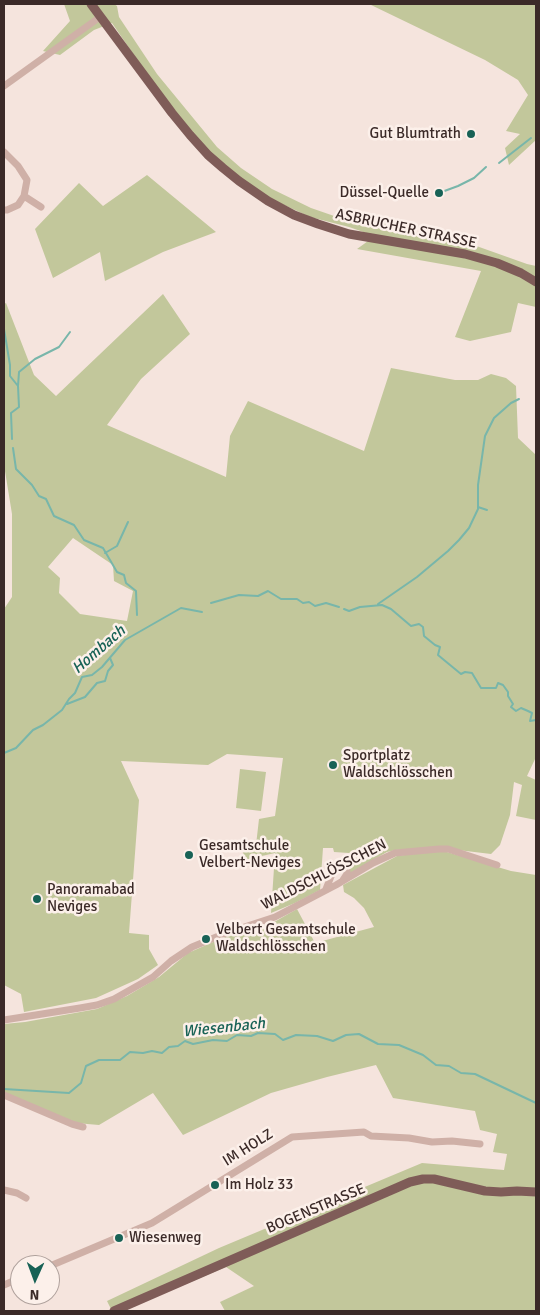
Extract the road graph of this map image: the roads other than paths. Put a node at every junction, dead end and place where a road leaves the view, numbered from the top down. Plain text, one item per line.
1 (91, 4) edge
2 (100, 17) junction
3 (4, 86) edge
4 (4, 152) edge
5 (24, 196) junction
6 (41, 207) dead end
7 (4, 210) edge
8 (536, 282) edge
9 (497, 865) dead end
10 (343, 881) junction
11 (326, 890) junction
12 (4, 1020) edge
13 (4, 1095) edge
14 (83, 1127) dead end
15 (480, 1144) dead end
16 (4, 1190) edge
17 (536, 1192) edge
18 (26, 1198) dead end
19 (60, 1262) edge
20 (114, 1311) edge

1 - 2 main road, ASBRUCHER STRASSE
2 - 3 street
2 - 8 main road, ASBRUCHER STRASSE
4 - 5 street
5 - 6 street
5 - 7 street
9 - 10 street, WALDSCHLÖSSCHEN
10 - 11 street, WALDSCHLÖSSCHEN
10 - 11 street
11 - 12 street, WALDSCHLÖSSCHEN
13 - 14 street
15 - 19 street, IM HOLZ
16 - 18 street
17 - 20 main road, BOGENSTRASSE

